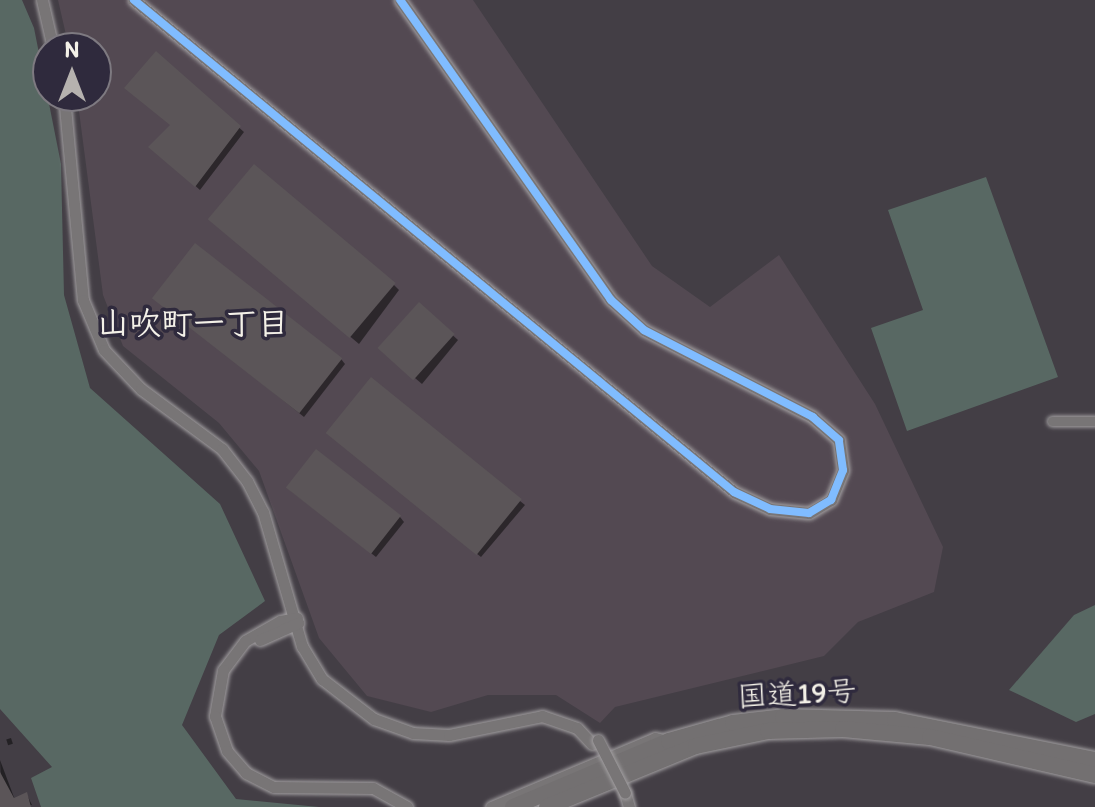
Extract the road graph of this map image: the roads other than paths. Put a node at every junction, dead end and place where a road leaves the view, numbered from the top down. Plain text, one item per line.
1 (42, 0) edge
2 (134, 0) edge
3 (400, 0) edge
4 (49, 32) edge
5 (65, 112) edge
6 (1052, 421) dead end
7 (1095, 421) edge
8 (296, 620) junction
9 (669, 741) junction
10 (1095, 760) edge
11 (1095, 775) edge
12 (622, 799) edge
13 (553, 806) edge
14 (407, 807) edge
15 (417, 807) edge
16 (491, 807) edge
17 (513, 807) edge
18 (629, 807) edge

1 - 4 street
2 - 3 street
5 - 8 street
6 - 7 street
8 - 12 street
8 - 14 street
8 - 15 street
9 - 10 highway, 国道19号
9 - 16 street
9 - 17 highway, 国道19号
11 - 13 highway, 国道19号
12 - 18 street

